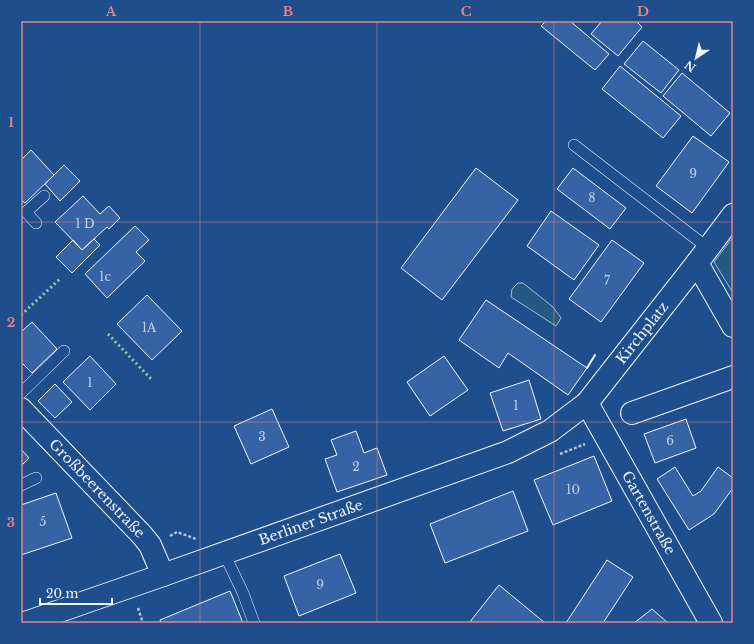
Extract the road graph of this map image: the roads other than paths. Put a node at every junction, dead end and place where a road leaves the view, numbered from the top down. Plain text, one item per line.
1 (574, 145) dead end
2 (44, 196) dead end
3 (733, 215) edge
4 (36, 223) dead end
5 (702, 256) junction
6 (733, 326) edge
7 (64, 351) dead end
8 (733, 377) edge
9 (21, 393) edge
10 (587, 403) junction
11 (21, 409) edge
12 (632, 413) dead end
13 (36, 478) dead end
14 (21, 485) edge
15 (224, 553) junction
16 (163, 575) junction
17 (25, 623) edge
18 (254, 623) edge
19 (711, 623) edge

1 - 5 lane
2 - 4 lane
3 - 5 main road, Kirchplatz
5 - 6 main road
5 - 10 main road, Kirchplatz
7 - 9 lane
8 - 12 main road
10 - 15 main road, Berliner Straße
10 - 19 main road, Gartenstraße
11 - 16 main road, Großbeerenstraße
13 - 14 lane
15 - 16 main road, Berliner Straße
15 - 18 lane
16 - 17 main road, Berliner Straße

